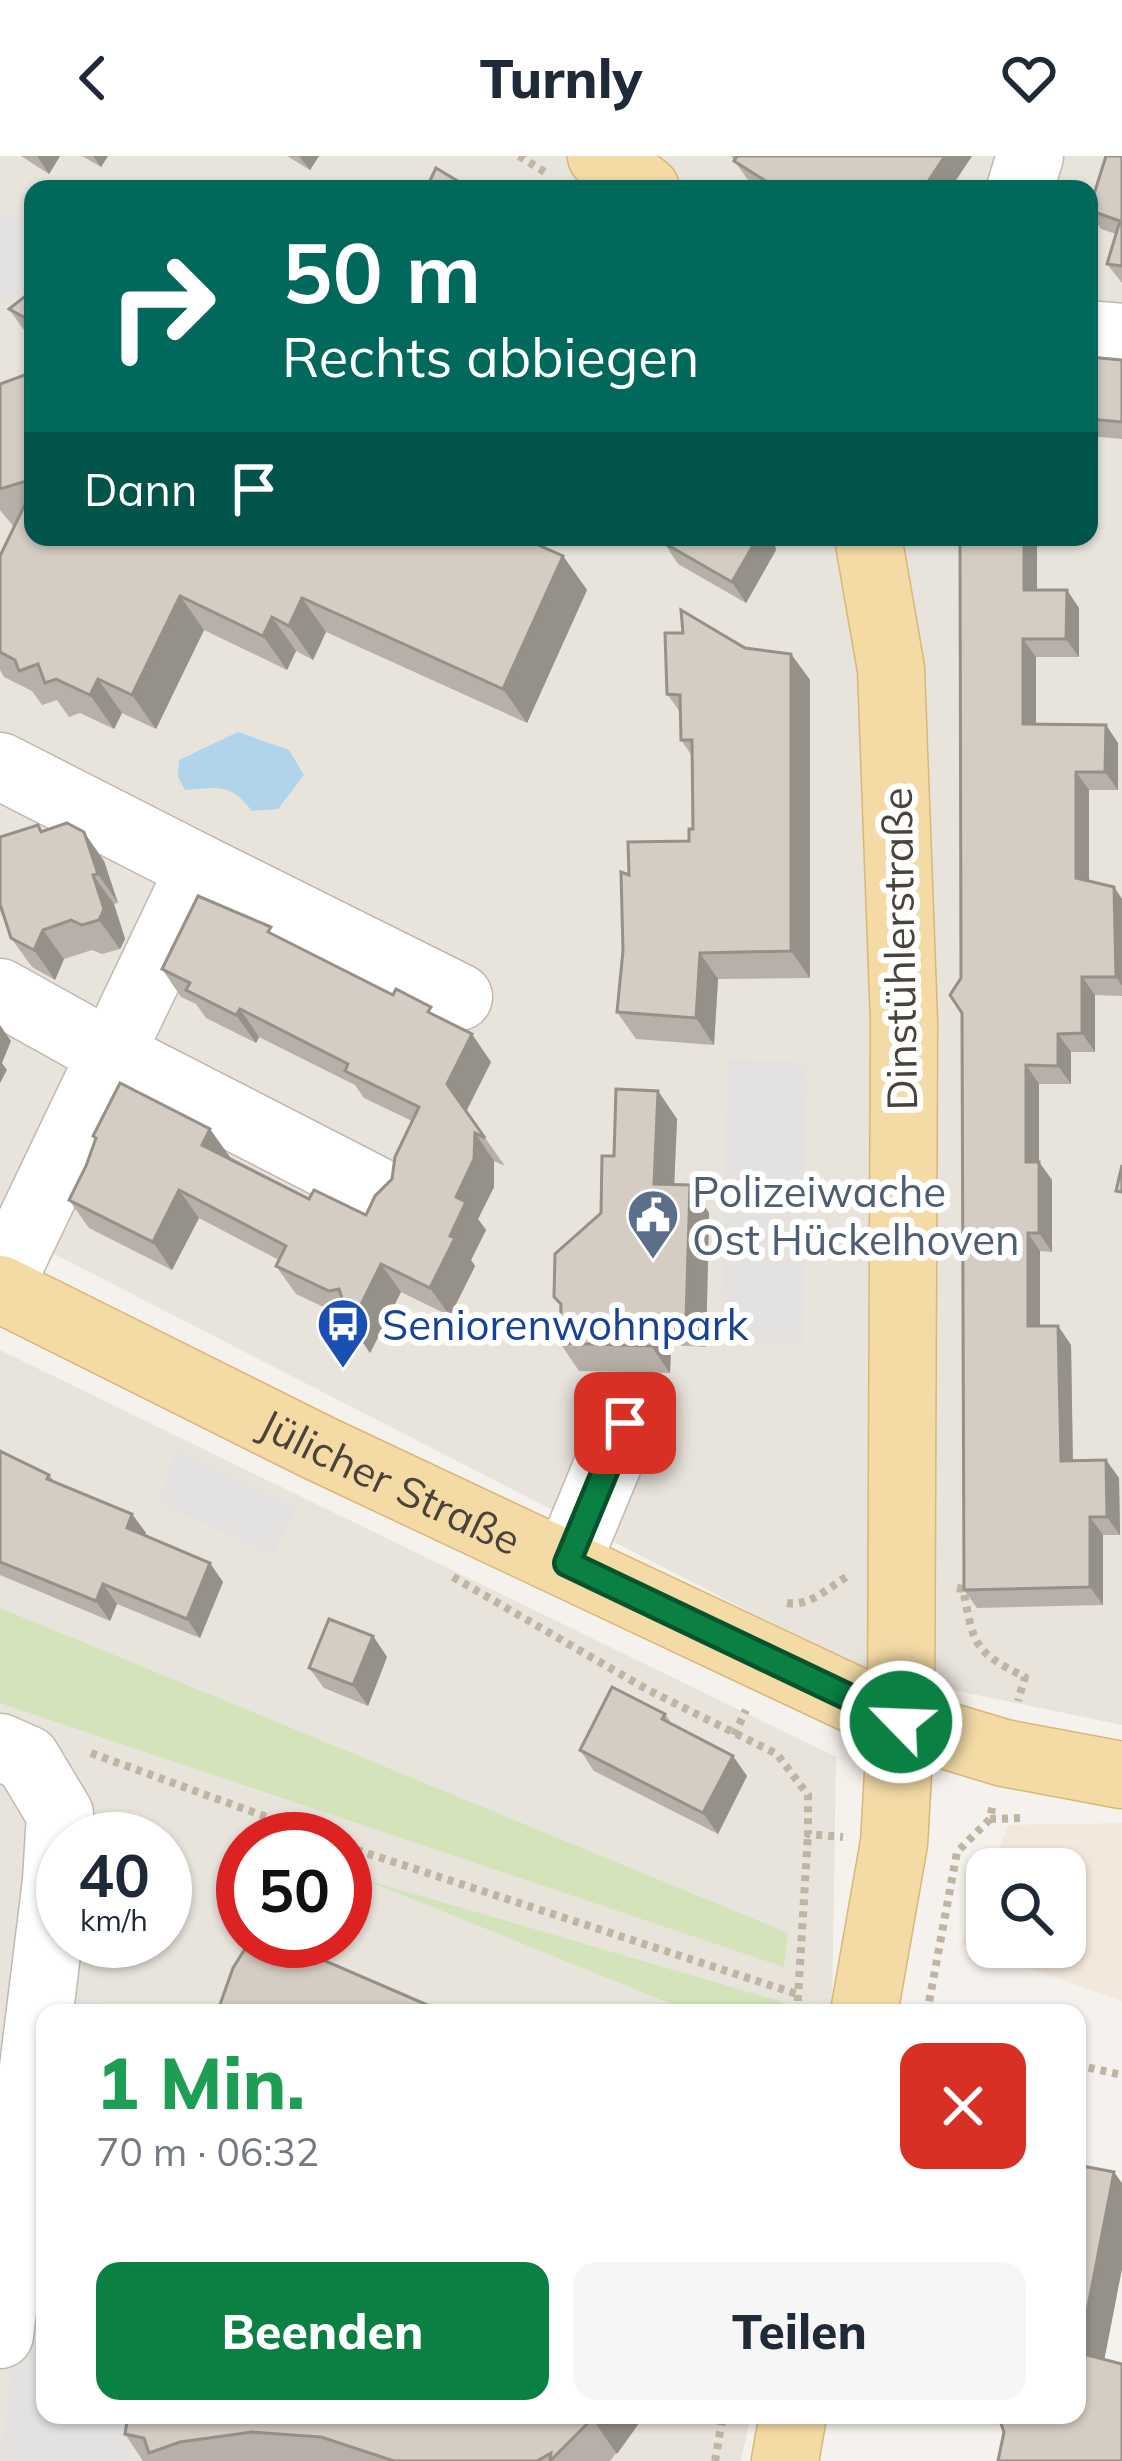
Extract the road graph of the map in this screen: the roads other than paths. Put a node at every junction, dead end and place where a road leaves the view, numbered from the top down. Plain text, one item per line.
1 (601, 156) edge
2 (634, 180) edge
3 (870, 546) edge
4 (0, 766) edge
5 (200, 868) junction
6 (0, 992) edge
7 (459, 997) dead end
8 (111, 1054) junction
9 (378, 1191) edge
10 (0, 1287) edge
11 (615, 1419) dead end
12 (556, 1558) junction
13 (901, 1722) junction
14 (33, 1751) edge
15 (1122, 1775) edge
16 (41, 2004) edge
17 (866, 2004) edge
18 (36, 2044) edge
19 (0, 2336) edge
20 (791, 2424) edge
21 (785, 2461) edge

1 - 2 main road
3 - 13 main road, Dinstühlerstraße
4 - 5 street
5 - 7 street
5 - 8 street, Jülicher Straße
6 - 8 street
8 - 9 street
8 - 10 street, Jülicher Straße
10 - 12 main road, Jülicher Straße
11 - 12 street
12 - 13 main road, Jülicher Straße
13 - 15 main road, Jülicher Straße
13 - 17 main road, Dinstühlerstraße
14 - 16 street
18 - 19 street
20 - 21 main road

